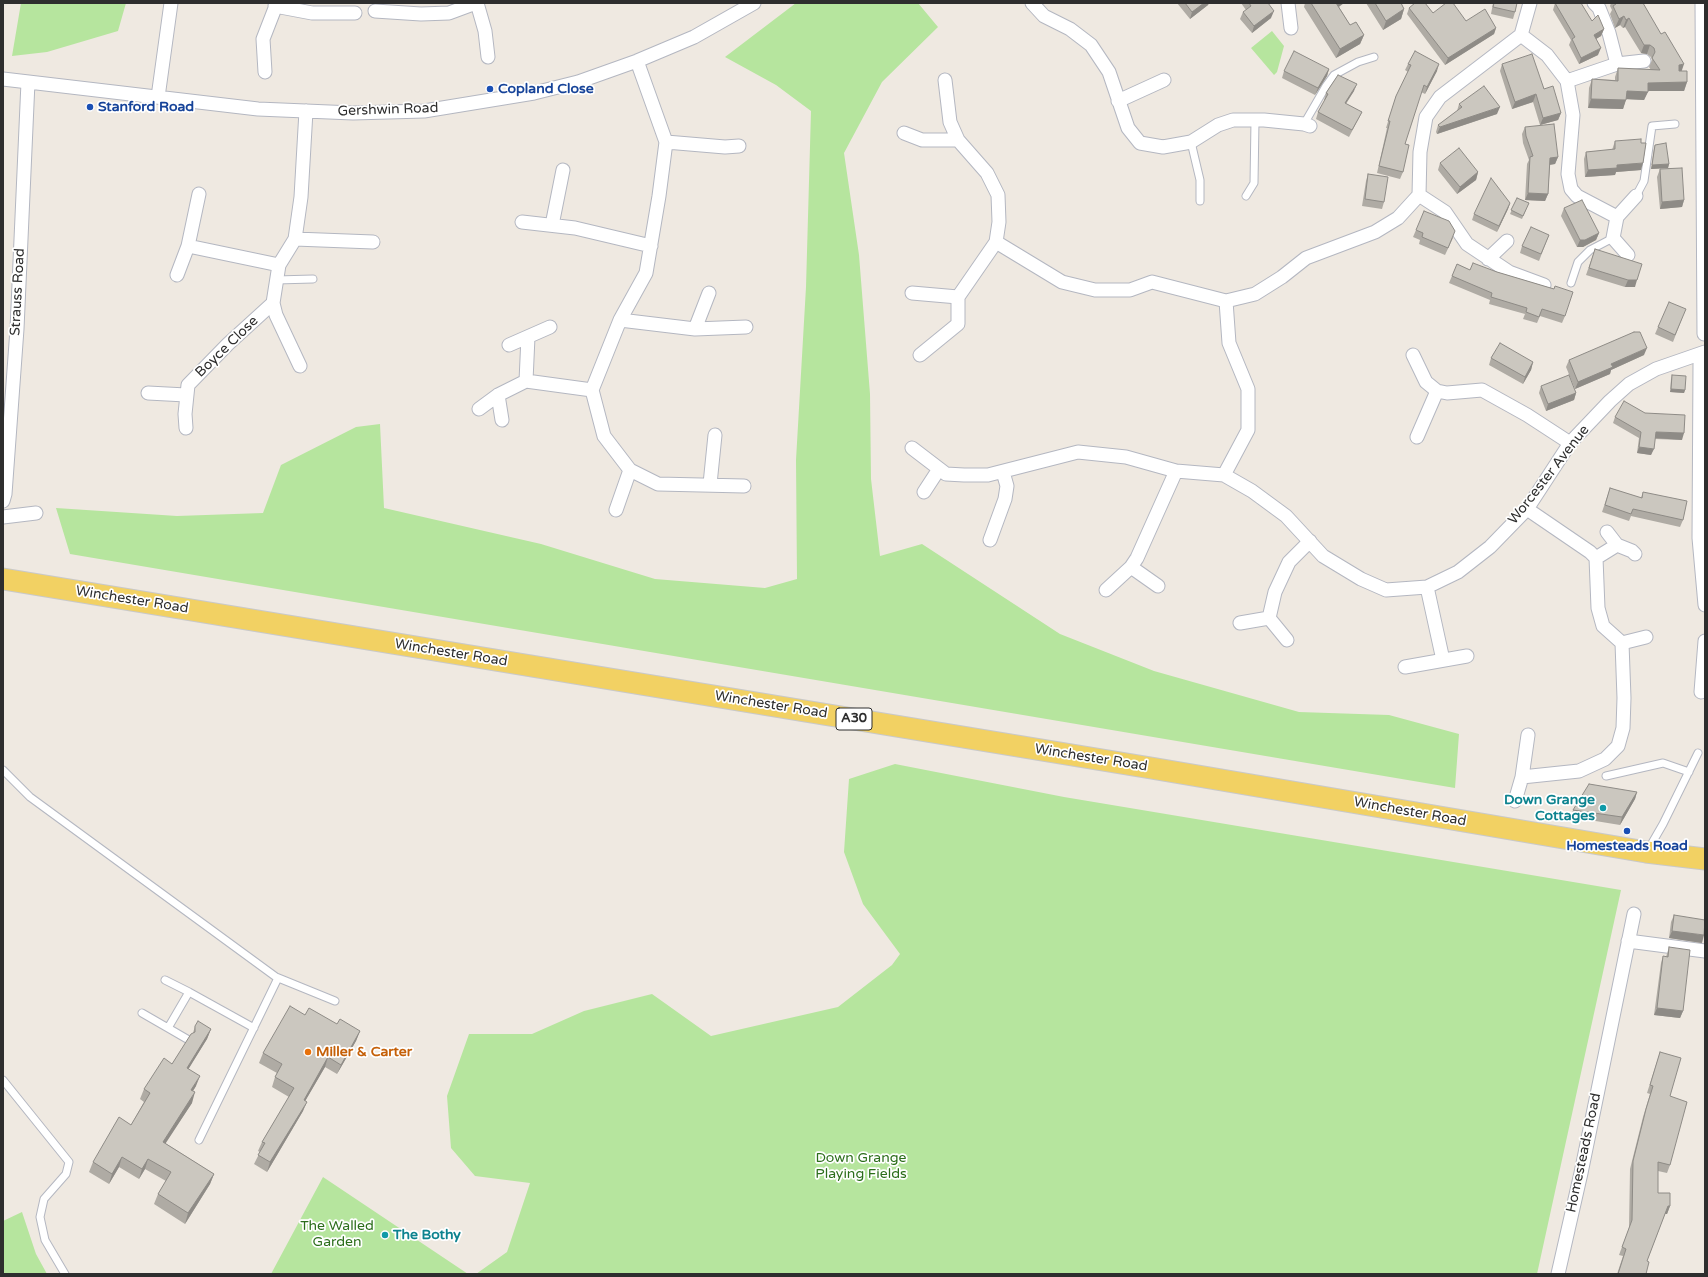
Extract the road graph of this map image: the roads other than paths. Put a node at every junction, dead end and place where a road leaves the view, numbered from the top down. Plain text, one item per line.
1 (171, 3) edge
2 (477, 3) edge
3 (754, 3) edge
4 (1032, 3) edge
5 (1288, 3) edge
6 (1530, 3) edge
7 (1594, 3) edge
8 (1702, 3) edge
9 (276, 4) edge
10 (375, 11) dead end
11 (355, 13) dead end
12 (1291, 28) dead end
13 (1521, 35) junction
14 (488, 57) dead end
15 (1374, 58) dead end
16 (637, 61) junction
17 (1644, 62) dead end
18 (1618, 64) junction
19 (265, 72) dead end
20 (3, 79) edge
21 (946, 80) dead end
22 (1164, 80) dead end
23 (1567, 81) junction
24 (28, 82) junction
25 (158, 98) junction
26 (1118, 101) junction
27 (306, 111) junction
28 (1255, 121) junction
29 (1674, 124) dead end
30 (1307, 125) joint
31 (904, 133) dead end
32 (958, 140) junction
33 (666, 142) junction
34 (1190, 142) junction
35 (739, 146) dead end
36 (563, 170) dead end
37 (199, 194) dead end
38 (1419, 195) junction
39 (1246, 196) dead end
40 (1636, 196) joint
41 (1200, 201) dead end
42 (1617, 217) junction
43 (522, 222) dead end
44 (552, 225) junction
45 (1613, 238) junction
46 (295, 239) junction
47 (1507, 241) dead end
48 (373, 242) dead end
49 (996, 242) junction
50 (188, 246) junction
51 (651, 246) junction
52 (1628, 255) dead end
53 (1488, 259) junction
54 (279, 265) junction
55 (177, 275) dead end
56 (313, 279) dead end
57 (276, 280) junction
58 (1571, 283) dead end
59 (1544, 285) edge
60 (912, 293) dead end
61 (709, 294) dead end
62 (958, 297) junction
63 (1226, 301) junction
64 (273, 302) junction
65 (620, 320) junction
66 (746, 327) dead end
67 (550, 328) dead end
68 (695, 329) junction
69 (1704, 334) dead end
70 (528, 337) junction
71 (509, 345) dead end
72 (1705, 352) edge
73 (920, 355) dead end
74 (1413, 355) dead end
75 (1700, 364) dead end
76 (300, 366) dead end
77 (526, 381) junction
78 (592, 390) junction
79 (1437, 391) junction
80 (148, 393) dead end
81 (186, 395) junction
82 (498, 395) junction
83 (479, 409) dead end
84 (502, 420) dead end
85 (186, 428) dead end
86 (715, 435) dead end
87 (1417, 437) dead end
88 (1570, 443) junction
89 (912, 448) dead end
90 (939, 469) junction
91 (630, 470) junction
92 (1003, 472) junction
93 (1176, 472) junction
94 (1224, 474) junction
95 (710, 484) junction
96 (744, 486) dead end
97 (924, 492) dead end
98 (3, 501) edge
99 (1527, 509) junction
100 (616, 510) dead end
101 (36, 514) dead end
102 (3, 517) edge
103 (1607, 532) dead end
104 (990, 540) dead end
105 (1310, 541) junction
106 (1617, 544) junction
107 (1635, 554) dead end
108 (1596, 558) junction
109 (1131, 567) junction
110 (3, 579) edge
111 (1158, 586) dead end
112 (1427, 587) junction
113 (1106, 590) dead end
114 (1705, 605) edge
115 (1269, 618) junction
116 (1240, 623) dead end
117 (1646, 637) dead end
118 (1287, 640) dead end
119 (1705, 642) edge
120 (1622, 643) junction
121 (1467, 656) dead end
122 (1443, 660) junction
123 (1405, 667) dead end
124 (1701, 692) dead end
125 (1528, 735) dead end
126 (1698, 753) dead end
127 (3, 770) edge
128 (1689, 772) junction
129 (1606, 776) dead end
130 (1522, 777) junction
131 (1515, 800) dead end
132 (1646, 852) junction
133 (1705, 859) edge
134 (1634, 914) dead end
135 (1628, 942) junction
136 (1705, 951) edge
137 (278, 978) junction
138 (164, 980) dead end
139 (189, 992) junction
140 (335, 1001) dead end
141 (142, 1013) dead end
142 (168, 1028) junction
143 (254, 1028) junction
144 (187, 1039) edge
145 (3, 1080) edge
146 (199, 1140) dead end
147 (65, 1274) edge
148 (1558, 1274) edge

1 - 25 street
2 - 10 street
2 - 14 street
3 - 16 street, Gershwin Road
4 - 26 street
5 - 12 street
6 - 13 street
7 - 18 street
8 - 69 street
9 - 11 street
9 - 19 street
13 - 23 street
13 - 38 street
15 - 30 lane
16 - 27 street, Gershwin Road
16 - 33 street
17 - 18 street
18 - 23 street
20 - 24 street, Gershwin Road
21 - 32 street
22 - 26 street
23 - 42 street
24 - 25 street, Gershwin Road
24 - 98 street, Strauss Road
25 - 27 street, Gershwin Road
26 - 34 street
27 - 46 street, Boyce Close
28 - 30 street
28 - 34 street
28 - 39 lane
29 - 40 lane
31 - 32 street
32 - 49 street
33 - 35 street
33 - 51 street
34 - 41 lane
36 - 44 street
37 - 50 street
38 - 53 street
38 - 63 street
40 - 42 street
42 - 45 street
43 - 44 street
44 - 51 street
45 - 52 street
45 - 58 lane
46 - 48 street
46 - 54 street, Boyce Close
47 - 53 street
49 - 62 street
49 - 63 street
50 - 54 street
50 - 55 street
51 - 65 street
53 - 59 street
54 - 57 street, Boyce Close
56 - 57 lane
57 - 64 street, Boyce Close
60 - 62 street
61 - 68 street
62 - 73 street
63 - 94 street
64 - 76 street, Boyce Close
64 - 81 street, Boyce Close
65 - 68 street
65 - 78 street
66 - 68 street
67 - 70 street
70 - 71 street
70 - 77 street
72 - 88 street, Worcester Avenue
74 - 79 street
75 - 114 street
77 - 78 street
77 - 82 street
78 - 91 street
79 - 87 street
79 - 88 street
80 - 81 street
81 - 85 street, Boyce Close
82 - 83 street
82 - 84 street
86 - 95 street
88 - 99 street, Worcester Avenue
89 - 90 street
90 - 92 street
90 - 97 street
91 - 95 street
91 - 100 street
92 - 93 street
92 - 104 street
93 - 94 street
93 - 109 street
94 - 105 street, Worcester Avenue
95 - 96 street
99 - 108 street
99 - 112 street, Worcester Avenue
101 - 102 street
103 - 106 street
105 - 112 street, Worcester Avenue
105 - 115 street
106 - 107 street
106 - 108 street
108 - 120 street
109 - 111 street
109 - 113 street
110 - 132 main road, Winchester Road / A30
112 - 122 street
115 - 116 street
115 - 118 street
117 - 120 street
119 - 124 street
120 - 130 street
121 - 122 street
122 - 123 street
125 - 130 street
126 - 128 lane
127 - 137 lane
128 - 129 lane
128 - 132 lane
130 - 131 street
132 - 133 main road, Winchester Road / A30
134 - 135 street, Homesteads Road
135 - 136 street
135 - 148 street, Homesteads Road
137 - 140 lane
137 - 143 lane
138 - 139 lane
139 - 142 lane
139 - 143 lane
141 - 142 lane
142 - 144 lane
143 - 146 lane
145 - 147 lane

